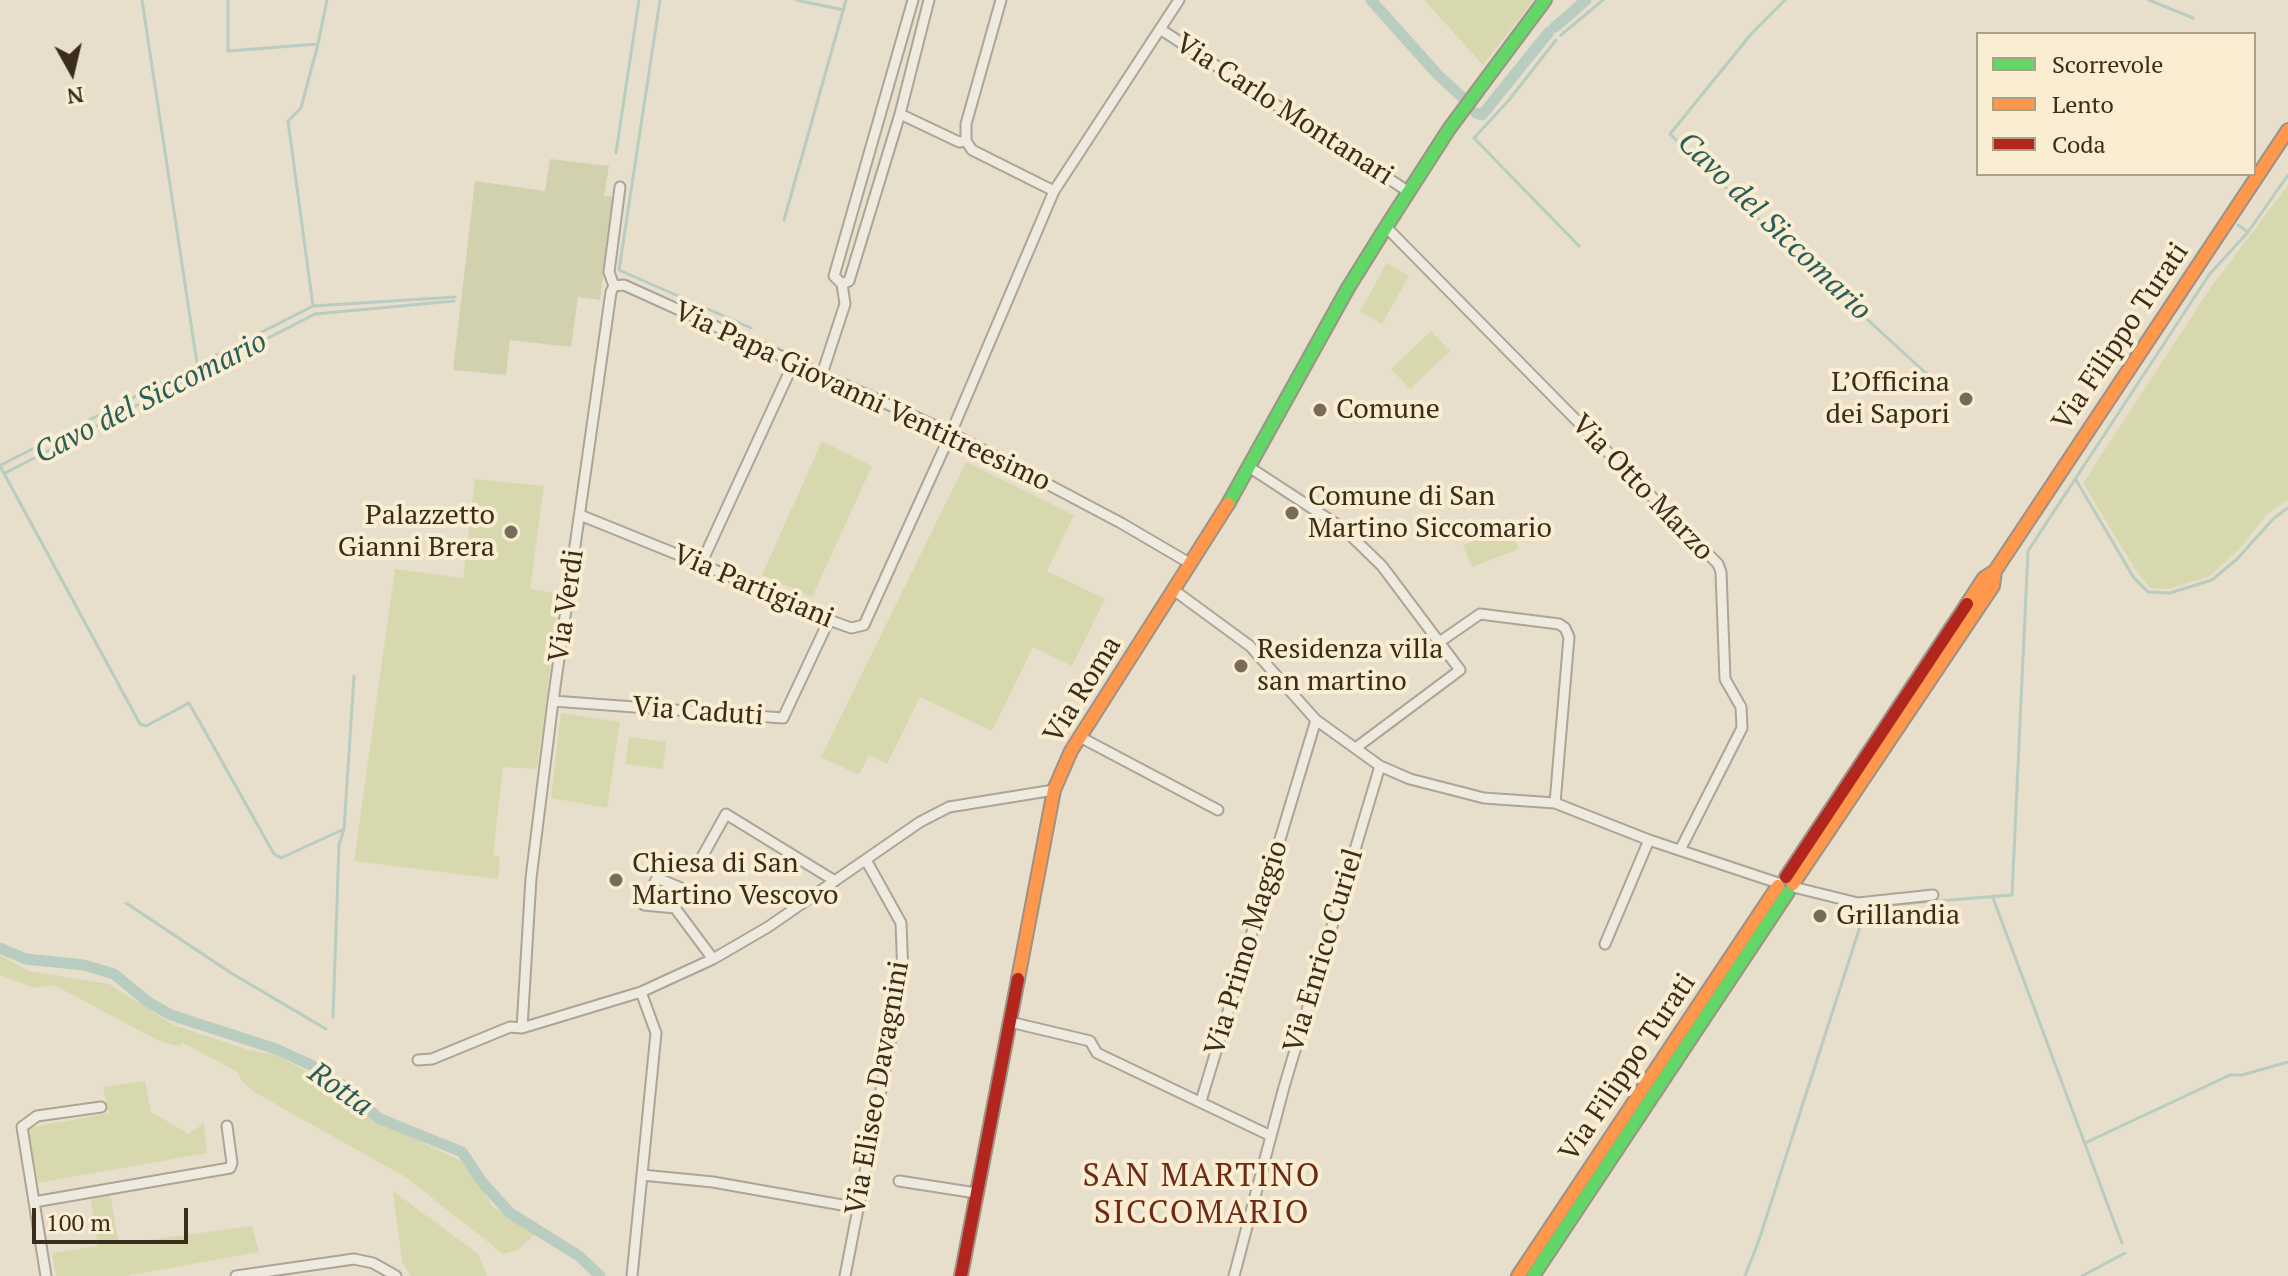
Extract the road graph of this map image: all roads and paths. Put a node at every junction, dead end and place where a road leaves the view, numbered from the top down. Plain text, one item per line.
1 (913, 0) edge
2 (929, 0) edge
3 (1001, 0) edge
4 (1179, 0) edge
5 (1545, 0) edge
6 (1160, 29) junction
7 (886, 94) junction
8 (902, 98) junction
9 (878, 119) junction
10 (899, 119) junction
11 (2288, 130) edge
12 (966, 141) junction
13 (620, 187) dead end
14 (1054, 191) junction
15 (1409, 192) junction
16 (1386, 227) junction
17 (842, 284) junction
18 (614, 286) junction
19 (794, 362) junction
20 (822, 374) junction
21 (951, 433) junction
22 (1249, 467) junction
23 (580, 515) junction
24 (701, 564) junction
25 (1191, 564) junction
26 (1175, 591) junction
27 (829, 620) junction
28 (1441, 641) junction
29 (553, 701) junction
30 (1316, 720) junction
31 (1080, 737) junction
32 (1357, 747) junction
33 (1380, 766) junction
34 (1054, 790) junction
35 (1555, 803) junction
36 (1218, 810) dead end
37 (1649, 840) junction
38 (1680, 850) junction
39 (702, 857) dead end
40 (866, 860) junction
41 (835, 881) junction
42 (1786, 885) junction
43 (1933, 895) dead end
44 (675, 908) dead end
45 (1605, 944) dead end
46 (713, 959) junction
47 (641, 992) junction
48 (1010, 1022) junction
49 (522, 1028) junction
50 (418, 1060) dead end
51 (1201, 1101) junction
52 (101, 1107) dead end
53 (227, 1126) dead end
54 (1271, 1136) junction
55 (642, 1175) junction
56 (899, 1181) dead end
57 (976, 1193) junction
58 (34, 1202) junction
59 (859, 1208) junction
60 (46, 1276) edge
61 (236, 1276) edge
62 (396, 1276) edge
63 (632, 1276) edge
64 (845, 1276) edge
65 (961, 1276) edge
66 (1234, 1276) edge
67 (1518, 1276) edge
68 (1533, 1276) edge

1 - 7 street
2 - 8 street
3 - 12 street
4 - 6 street
5 - 15 main road, Via Roma
6 - 14 street
6 - 15 street, Via Carlo Montanari
7 - 8 street
7 - 9 street
8 - 10 street
9 - 10 street
9 - 17 street
10 - 12 street
10 - 17 street
11 - 42 main road, Via Filippo Turati
12 - 14 street
13 - 18 street, Via Verdi
14 - 21 street
15 - 16 main road, Via Roma
16 - 22 main road, Via Roma
16 - 38 street, Via Otto Marzo
17 - 20 street
18 - 19 street, Via Papa Giovanni Ventitreesimo
18 - 23 street, Via Verdi
19 - 20 street, Via Papa Giovanni Ventitreesimo
19 - 24 street
20 - 21 street, Via Papa Giovanni Ventitreesimo
21 - 25 street, Via Papa Giovanni Ventitreesimo
21 - 27 street, Via Partigiani
22 - 25 main road, Via Roma
22 - 28 street
23 - 24 street, Via Partigiani
23 - 29 street, Via Verdi
24 - 27 street, Via Partigiani
25 - 26 main road, Via Roma
26 - 30 street
26 - 31 main road, Via Roma
27 - 29 street, Via Caduti
28 - 32 street
28 - 35 street
29 - 49 street, Via Verdi
30 - 32 street
30 - 51 street, Via Primo Maggio
31 - 34 main road, Via Roma
31 - 36 street
32 - 33 street
33 - 35 street
33 - 54 street, Via Enrico Curiel
34 - 40 street
34 - 48 main road, Via Roma
35 - 37 street
37 - 38 street
37 - 45 street
38 - 42 street
39 - 41 street
40 - 41 street
40 - 59 street, Via Eliseo Davagnini
41 - 46 street
42 - 43 street
42 - 67 main road, Via Filippo Turati
42 - 68 main road, Via Filippo Turati
44 - 46 street
46 - 47 street
47 - 49 street
47 - 55 street
48 - 51 street
48 - 57 main road, Via Roma
49 - 50 street
51 - 54 street
52 - 58 street
53 - 58 street
54 - 66 street, Via Enrico Curiel
55 - 59 street
55 - 63 street
56 - 57 street
57 - 65 main road, Via Roma
58 - 60 street
59 - 64 street, Via Eliseo Davagnini
61 - 62 street

